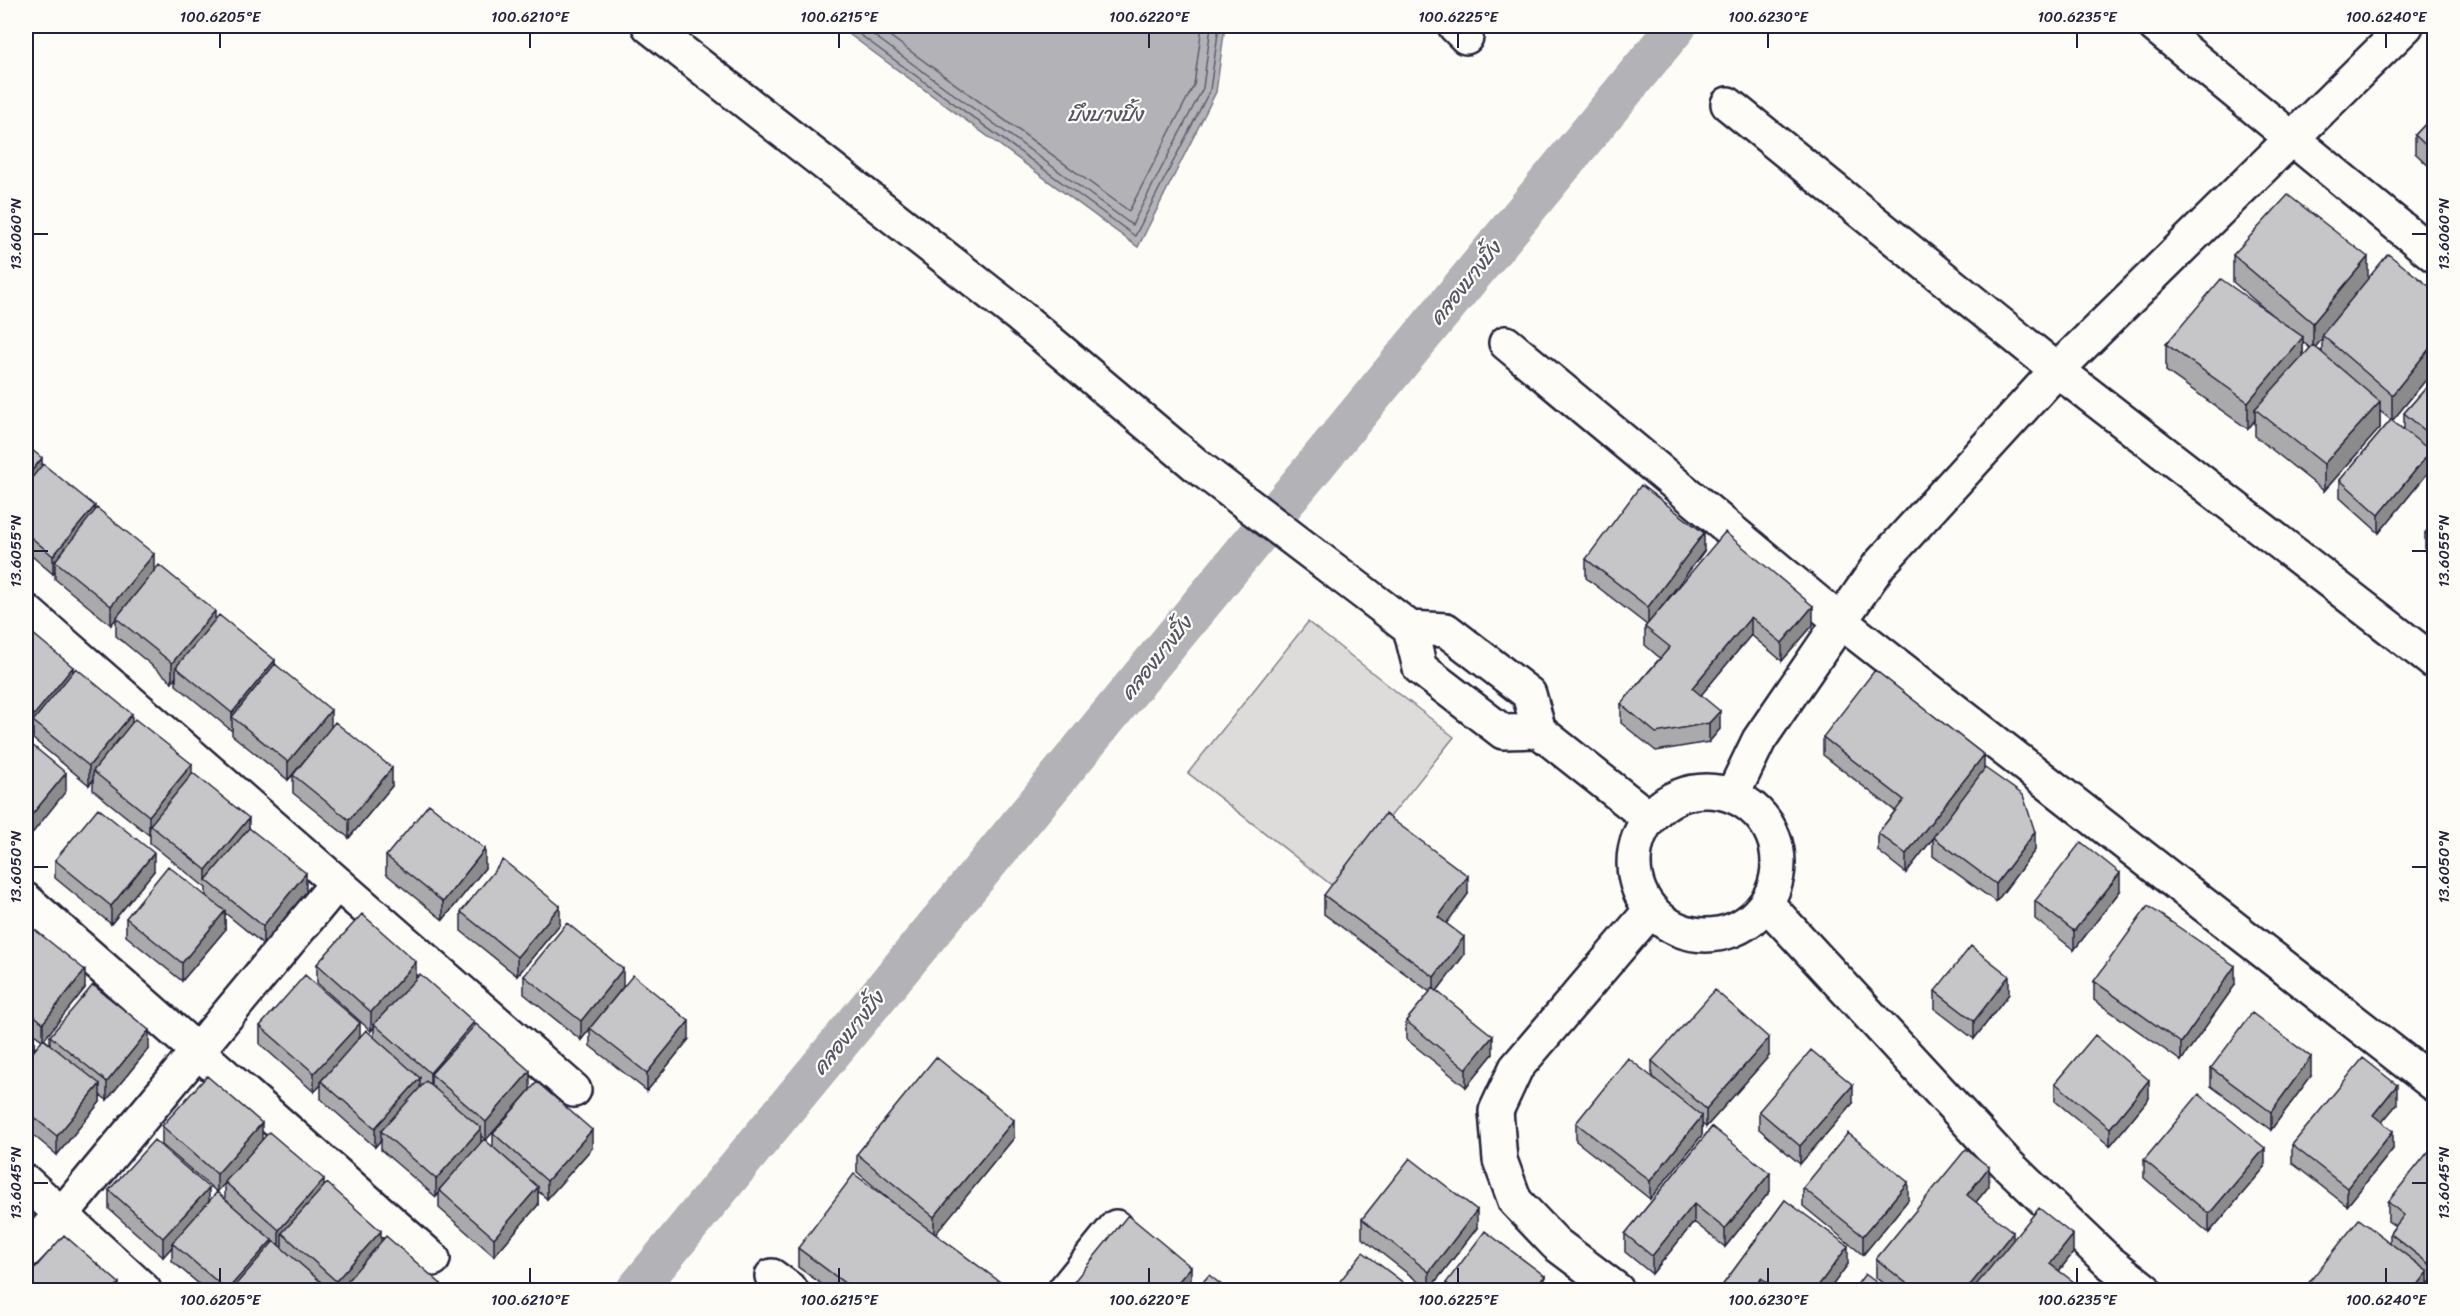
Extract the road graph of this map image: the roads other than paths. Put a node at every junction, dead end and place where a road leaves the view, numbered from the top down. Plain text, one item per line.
1 (649, 26) edge
2 (2155, 26) edge
3 (2406, 26) edge
4 (1728, 104) dead end
5 (2292, 136) junction
6 (2434, 255) edge
7 (1506, 343) dead end
8 (2056, 370) junction
9 (26, 611) edge
10 (1840, 621) junction
11 (1410, 628) junction
12 (2434, 662) edge
13 (1539, 731) junction
14 (1732, 796) junction
15 (1649, 818) junction
16 (337, 883) junction
17 (26, 900) edge
18 (1766, 903) junction
19 (1651, 910) junction
20 (199, 1052) junction
21 (2434, 1084) edge
22 (574, 1090) dead end
23 (26, 1182) edge
24 (62, 1214) junction
25 (1116, 1227) edge
26 (26, 1251) edge
27 (433, 1258) dead end
28 (144, 1290) edge
29 (1065, 1290) edge
30 (1617, 1290) edge
31 (2145, 1290) edge

1 - 11 street
2 - 5 street
3 - 5 street
4 - 8 street
5 - 6 street
5 - 8 street
7 - 10 street
8 - 10 street
8 - 12 street
9 - 16 street
10 - 14 street
10 - 21 street
11 - 13 street
11 - 13 street
13 - 15 street
14 - 15 street
14 - 18 street
15 - 19 street
16 - 20 street
16 - 22 street
17 - 20 street
18 - 19 street
18 - 31 street
19 - 30 street
20 - 24 street
20 - 27 street
23 - 24 street
24 - 26 street
24 - 28 street
25 - 29 street

